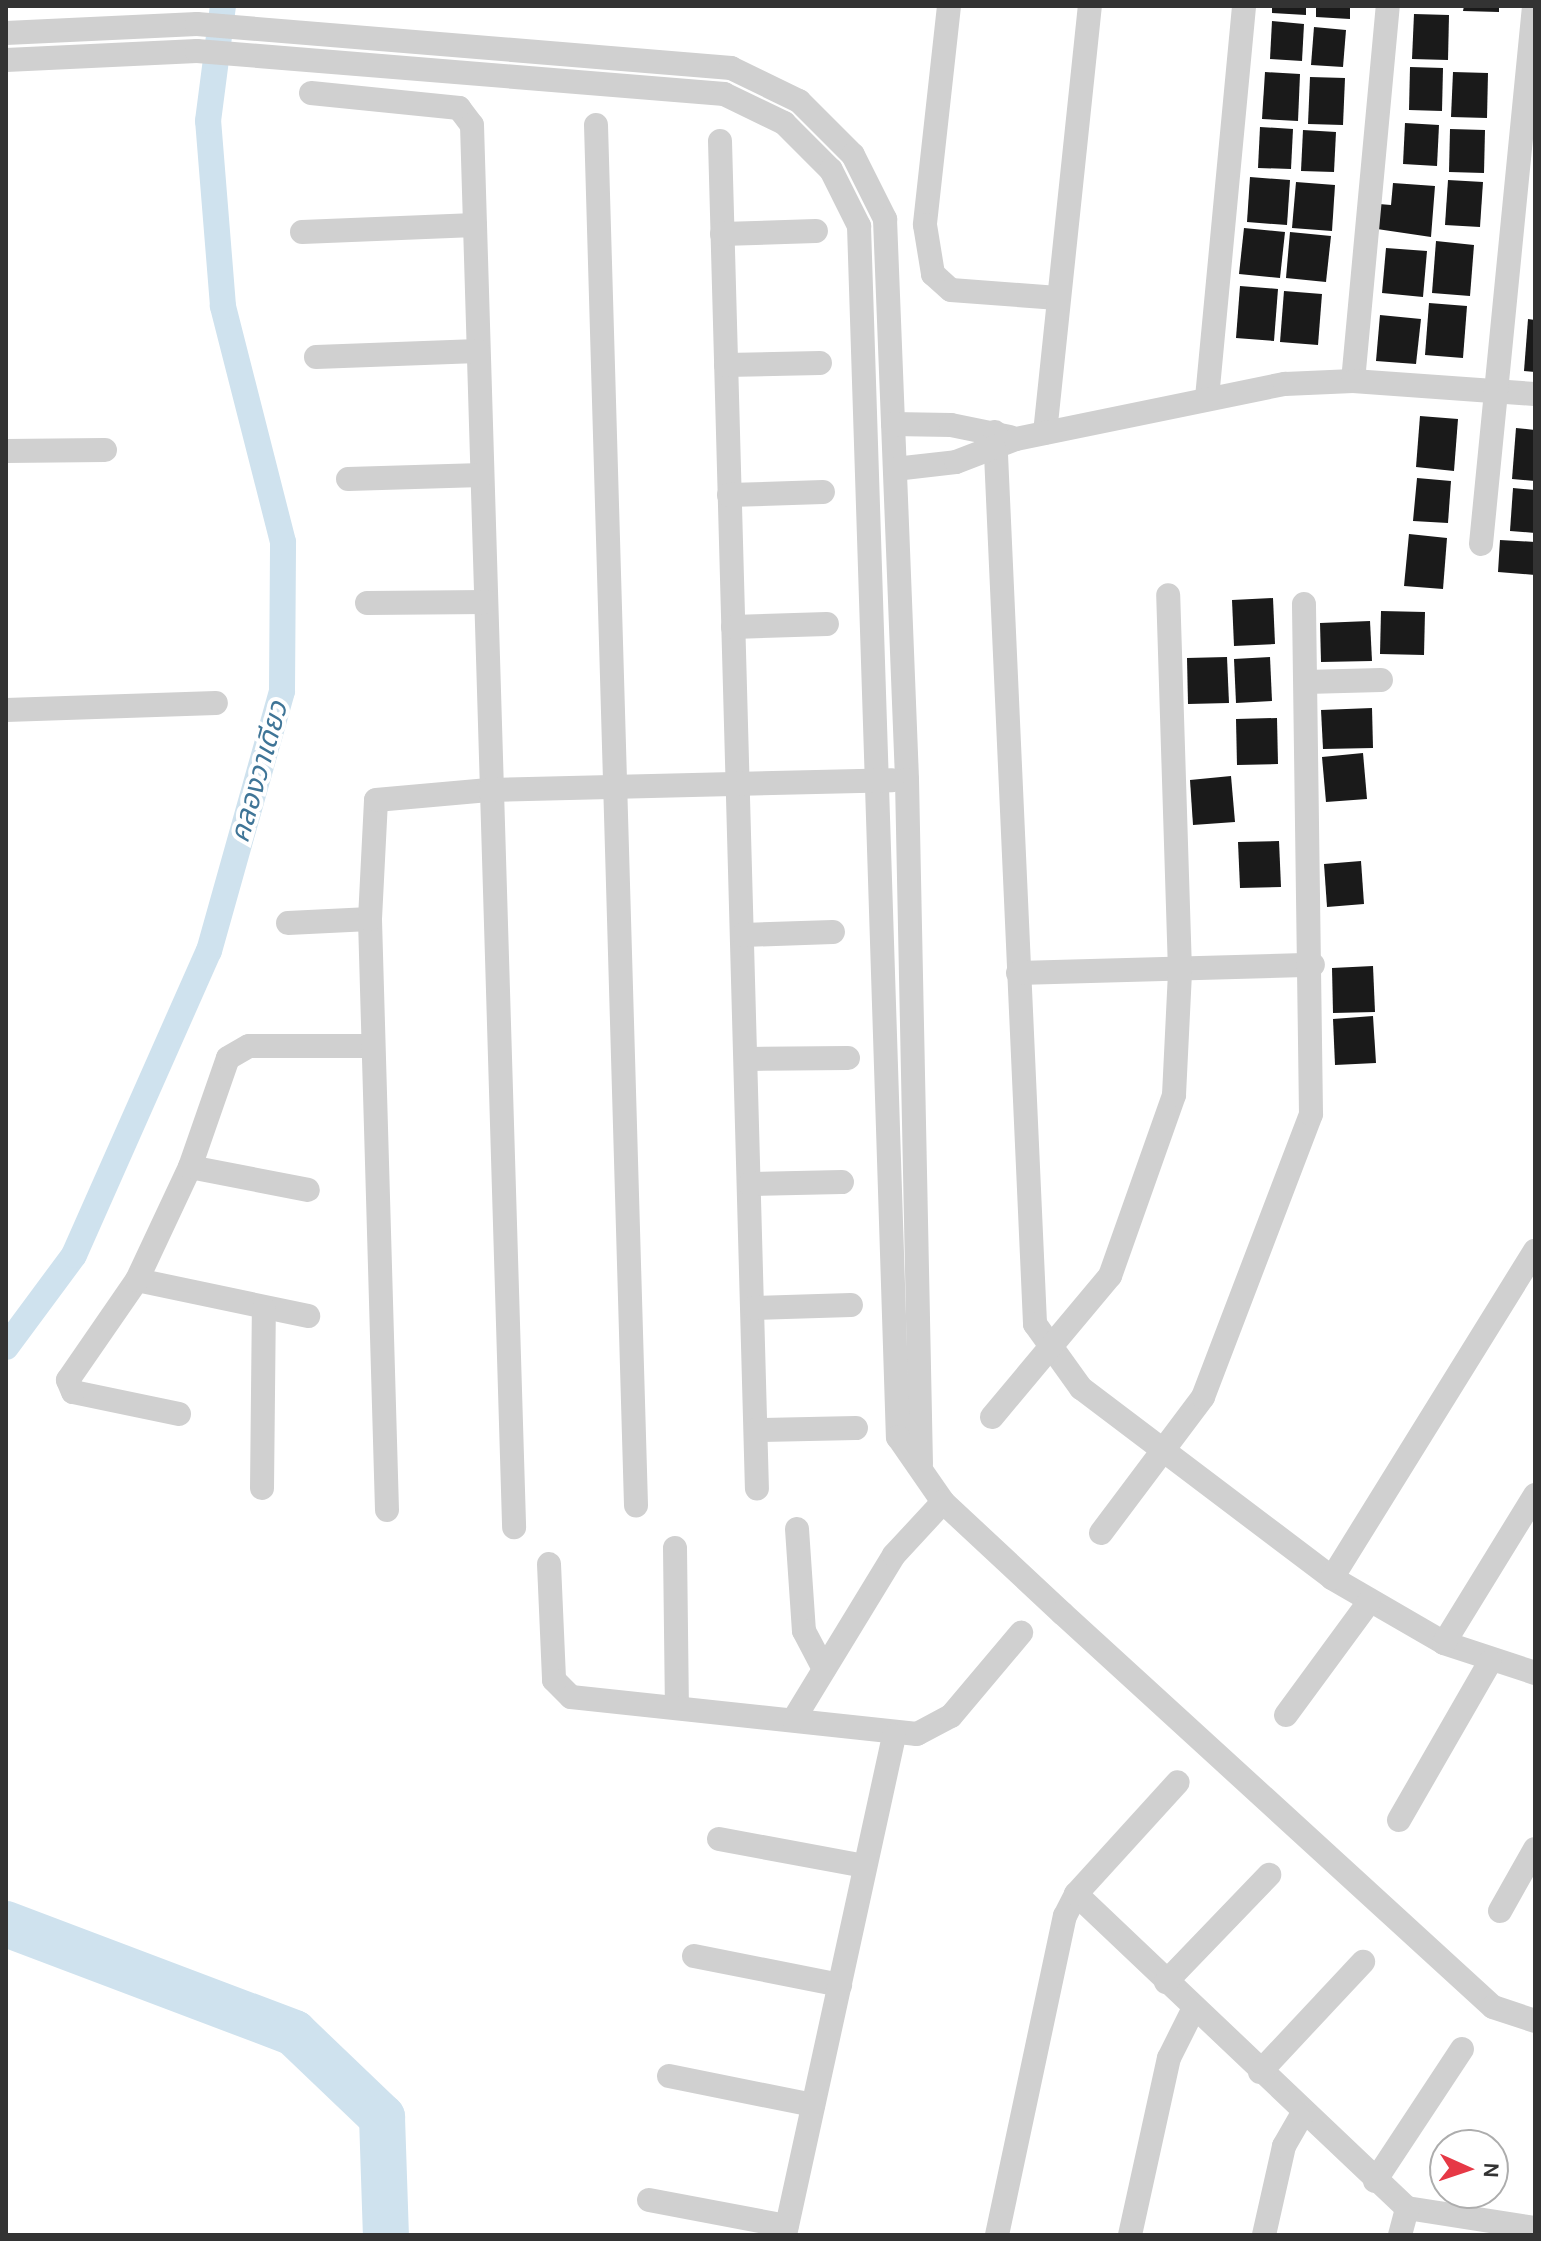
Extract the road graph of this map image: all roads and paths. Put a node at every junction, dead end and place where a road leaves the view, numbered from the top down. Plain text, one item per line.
1 (949, 6) edge
2 (1090, 6) edge
3 (1244, 6) edge
4 (1388, 6) edge
5 (1534, 6) edge
6 (202, 24) junction
7 (299, 32) junction
8 (6, 33) edge
9 (528, 50) junction
10 (201, 51) junction
11 (296, 58) junction
12 (6, 60) edge
13 (526, 76) junction
14 (311, 93) dead end
15 (596, 125) dead end
16 (720, 141) dead end
17 (475, 225) junction
18 (816, 231) dead end
19 (302, 232) dead end
20 (722, 234) junction
21 (1058, 298) junction
22 (478, 351) junction
23 (316, 357) dead end
24 (820, 363) dead end
25 (726, 365) junction
26 (1353, 381) junction
27 (1495, 391) junction
28 (1535, 394) edge
29 (1207, 398) junction
30 (1045, 433) junction
31 (1002, 440) junction
32 (867, 446) junction
33 (894, 446) junction
34 (105, 450) dead end
35 (6, 451) edge
36 (482, 475) junction
37 (348, 479) dead end
38 (823, 492) dead end
39 (729, 495) junction
40 (1481, 544) dead end
41 (1168, 595) dead end
42 (486, 602) junction
43 (367, 603) dead end
44 (1304, 604) dead end
45 (827, 624) dead end
46 (733, 627) junction
47 (1381, 680) dead end
48 (1306, 682) junction
49 (216, 703) dead end
50 (6, 710) edge
51 (876, 780) junction
52 (907, 780) junction
53 (739, 783) junction
54 (617, 787) junction
55 (489, 790) junction
56 (370, 919) junction
57 (288, 923) dead end
58 (833, 932) dead end
59 (743, 935) junction
60 (1313, 965) junction
61 (1180, 971) junction
62 (1018, 973) junction
63 (373, 1046) junction
64 (848, 1058) dead end
65 (749, 1059) junction
66 (190, 1167) junction
67 (842, 1182) dead end
68 (750, 1184) junction
69 (308, 1190) dead end
70 (1535, 1251) edge
71 (137, 1280) junction
72 (851, 1305) dead end
73 (754, 1308) junction
74 (264, 1309) junction
75 (308, 1316) dead end
76 (1049, 1353) junction
77 (179, 1414) dead end
78 (992, 1417) dead end
79 (856, 1428) dead end
80 (756, 1430) junction
81 (1166, 1452) junction
82 (921, 1464) junction
83 (262, 1488) dead end
84 (757, 1488) dead end
85 (1535, 1495) edge
86 (943, 1502) junction
87 (636, 1505) dead end
88 (387, 1510) dead end
89 (514, 1527) dead end
90 (797, 1529) dead end
91 (1101, 1533) dead end
92 (675, 1548) dead end
93 (549, 1564) dead end
94 (1332, 1578) junction
95 (1369, 1602) junction
96 (1021, 1633) dead end
97 (1444, 1643) junction
98 (1490, 1662) junction
99 (824, 1669) junction
100 (1535, 1673) edge
101 (677, 1705) junction
102 (1286, 1715) dead end
103 (794, 1719) junction
104 (894, 1736) junction
105 (1178, 1782) dead end
106 (1399, 1820) dead end
107 (719, 1839) dead end
108 (1535, 1849) edge
109 (865, 1866) junction
110 (1269, 1875) dead end
111 (1076, 1894) junction
112 (1500, 1911) dead end
113 (694, 1956) dead end
114 (1363, 1962) dead end
115 (1166, 1982) junction
116 (840, 1985) junction
117 (1193, 2010) junction
118 (1535, 2021) edge
119 (1462, 2049) dead end
120 (1260, 2072) junction
121 (669, 2076) dead end
122 (813, 2105) junction
123 (1302, 2115) junction
124 (1375, 2181) junction
125 (649, 2200) dead end
126 (1407, 2208) junction
127 (786, 2230) edge
128 (1535, 2232) edge
129 (997, 2235) edge
130 (1130, 2235) edge
131 (1264, 2235) edge
132 (1400, 2235) edge

1 - 21 street
2 - 21 street
3 - 29 street
4 - 26 street
5 - 27 street
6 - 7 street
6 - 8 street
6 - 10 street
7 - 9 street
7 - 11 street
9 - 13 street
9 - 33 street
10 - 11 street
10 - 12 street
11 - 13 street
13 - 32 street
14 - 17 street
15 - 54 street
16 - 20 street
17 - 19 street
17 - 22 street
18 - 20 street
20 - 25 street
21 - 30 street
22 - 23 street
22 - 36 street
24 - 25 street
25 - 39 street
26 - 27 street
26 - 29 street
27 - 28 street
27 - 40 street
29 - 30 street
30 - 31 street
31 - 33 street
31 - 33 street
31 - 62 street
32 - 33 street
32 - 51 street
33 - 52 street
34 - 35 street
36 - 37 street
36 - 42 street
38 - 39 street
39 - 46 street
41 - 61 street
42 - 43 street
42 - 55 street
44 - 48 street
45 - 46 street
46 - 53 street
47 - 48 street
48 - 60 street
49 - 50 street
51 - 52 street
51 - 53 street
51 - 82 street
52 - 82 street
53 - 54 street
53 - 59 street
54 - 55 street
54 - 87 street
55 - 56 street
55 - 89 street
56 - 57 street
56 - 63 street
58 - 59 street
59 - 65 street
60 - 61 street
60 - 81 street
61 - 62 street
61 - 76 street
62 - 76 street
63 - 66 street
63 - 88 street
64 - 65 street
65 - 68 street
66 - 69 street
66 - 71 street
67 - 68 street
68 - 73 street
70 - 94 street
71 - 74 street
71 - 77 street
72 - 73 street
73 - 80 street
74 - 75 street
74 - 83 street
76 - 78 street
76 - 81 street
79 - 80 street
80 - 84 street
81 - 91 street
81 - 94 street
82 - 86 street
85 - 97 street
86 - 99 street
86 - 118 street
90 - 99 street
92 - 101 street
93 - 101 street
94 - 95 street
95 - 97 street
95 - 102 street
96 - 104 street
97 - 98 street
98 - 100 street
98 - 106 street
99 - 103 street
101 - 103 street
103 - 104 street
104 - 109 street
105 - 111 street
107 - 109 street
108 - 112 street
109 - 116 street
110 - 115 street
111 - 115 street
111 - 129 street
113 - 116 street
114 - 120 street
115 - 117 street
116 - 122 street
117 - 120 street
117 - 130 street
119 - 124 street
120 - 123 street
121 - 122 street
122 - 127 street
123 - 124 street
123 - 131 street
124 - 126 street
125 - 127 street
126 - 128 street
126 - 132 street

